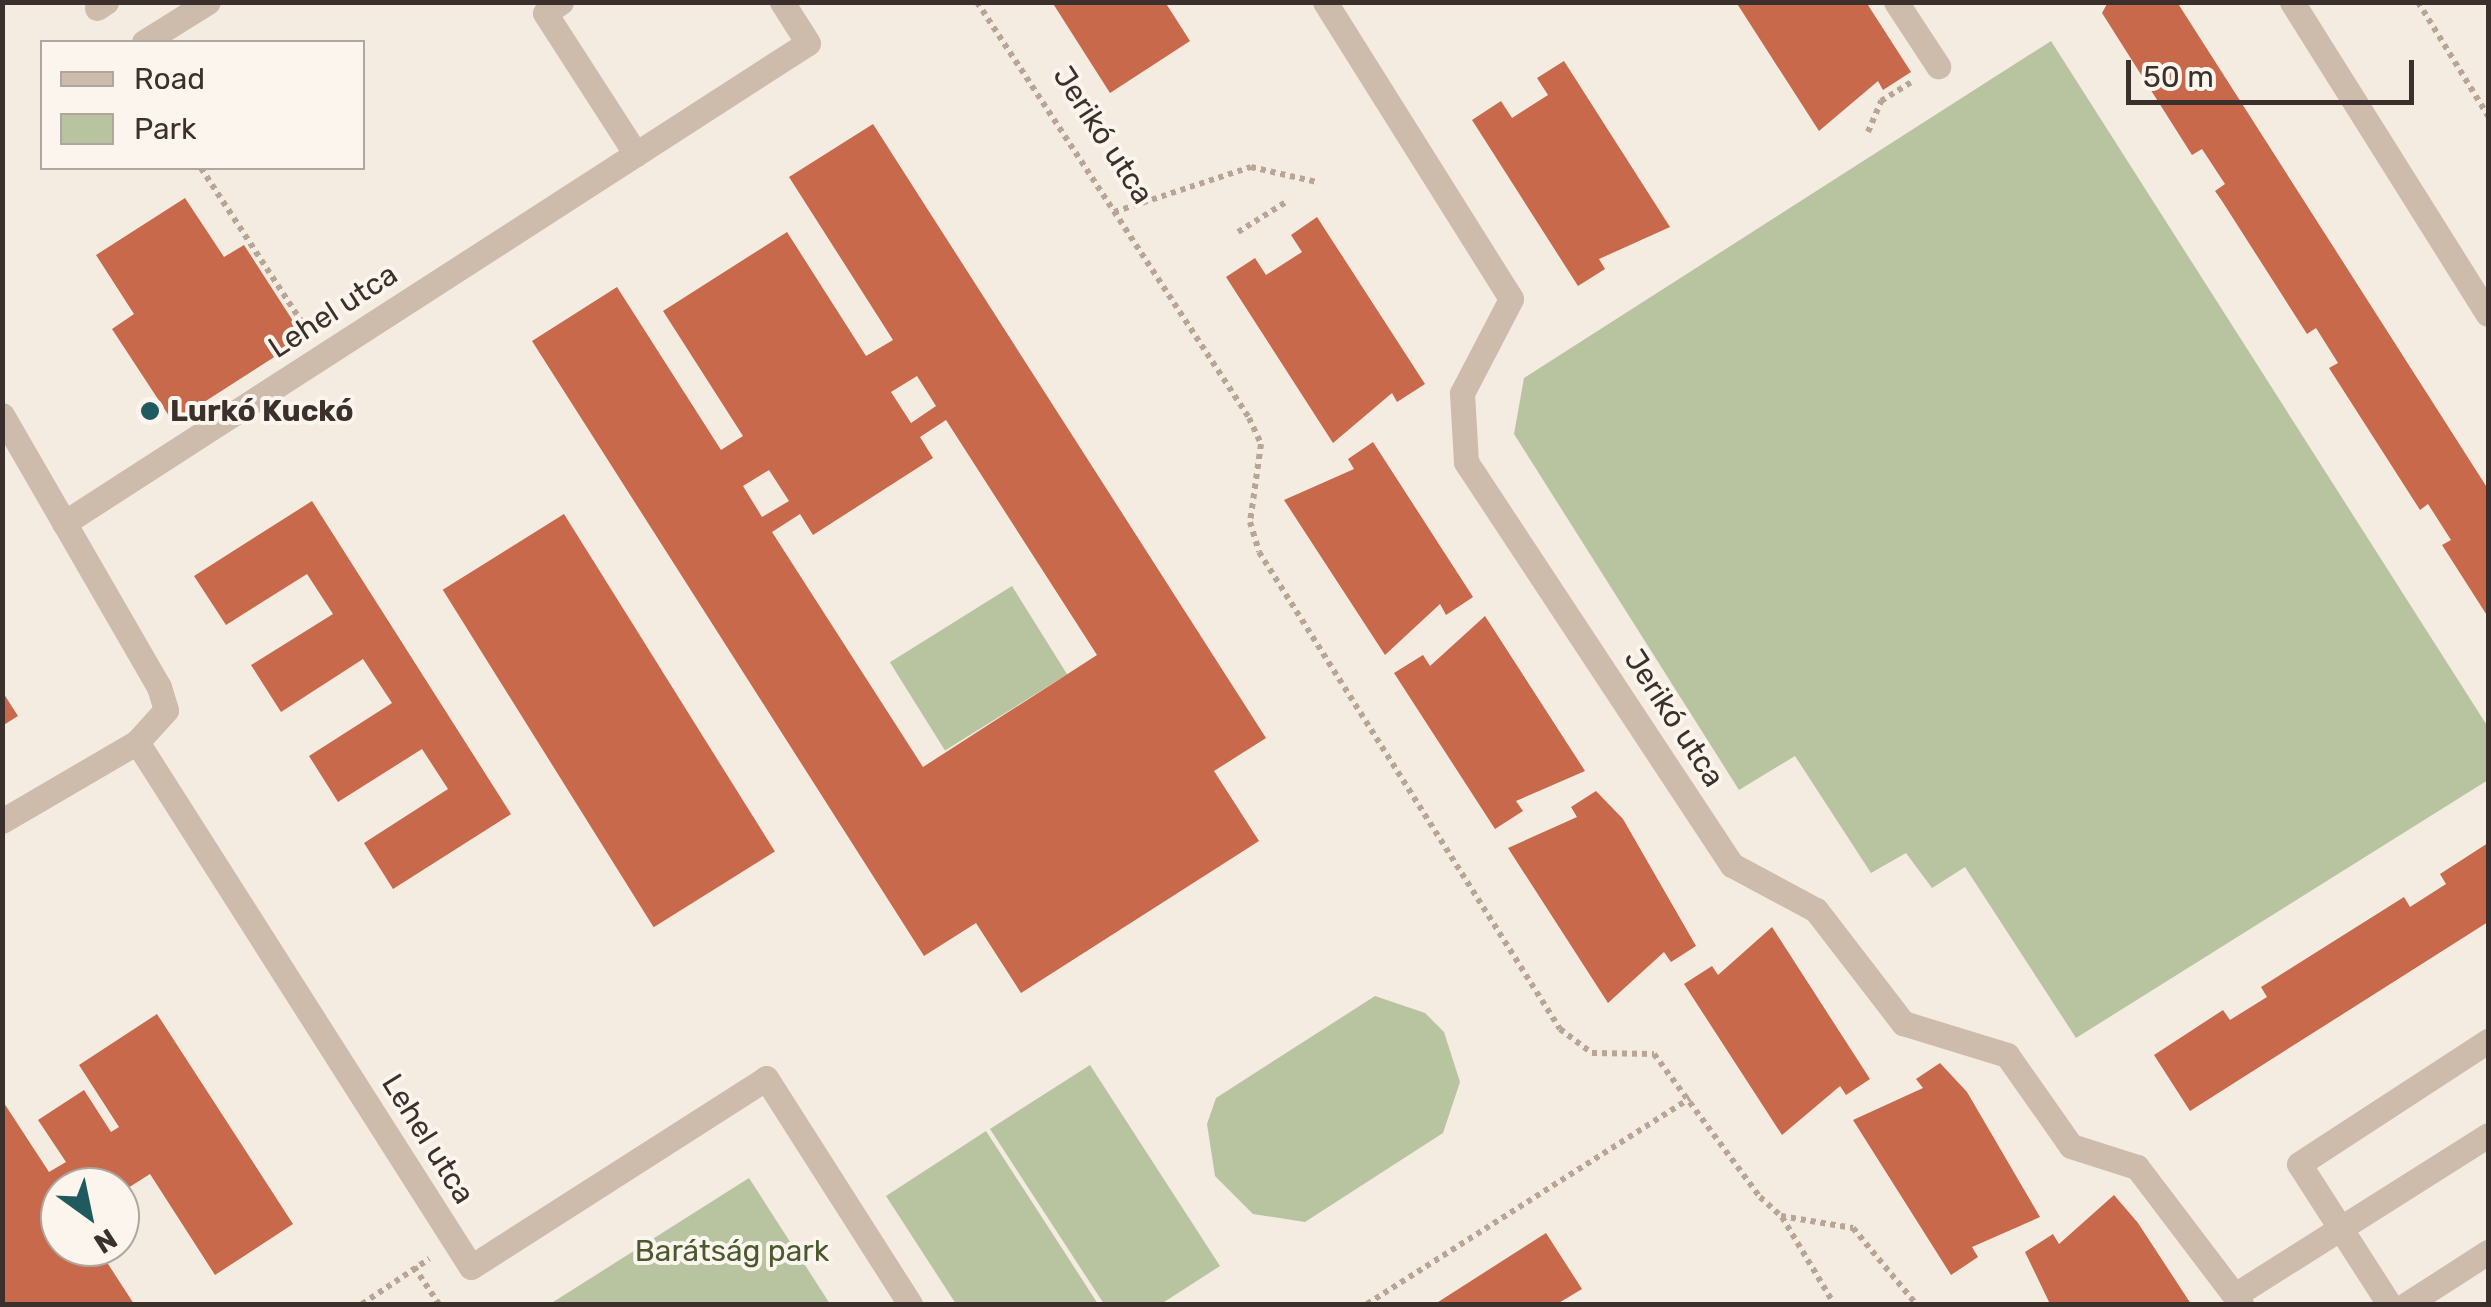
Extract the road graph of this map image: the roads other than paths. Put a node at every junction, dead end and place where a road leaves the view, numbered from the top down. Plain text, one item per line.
1 (208, 2) edge
2 (561, 2) edge
3 (782, 2) edge
4 (1326, 2) edge
5 (1896, 2) edge
6 (2292, 2) edge
7 (147, 40) edge
8 (1938, 66) dead end
9 (636, 154) junction
10 (2488, 314) edge
11 (2, 415) edge
12 (64, 523) junction
13 (137, 742) junction
14 (2, 820) edge
15 (2488, 1041) edge
16 (2488, 1135) edge
17 (2340, 1229) junction
18 (2488, 1252) edge
19 (2238, 1300) edge
20 (910, 1304) edge
21 (2388, 1304) edge
22 (2407, 1304) edge

1 - 7 street
2 - 9 street
3 - 9 street, Lehel utca
4 - 19 street, Jerikó utca
5 - 8 street
6 - 10 street
9 - 12 street, Lehel utca
11 - 12 street
12 - 13 street
13 - 14 street
13 - 20 street, Lehel utca
15 - 17 street
16 - 17 street
17 - 19 street
17 - 21 street
18 - 22 street

